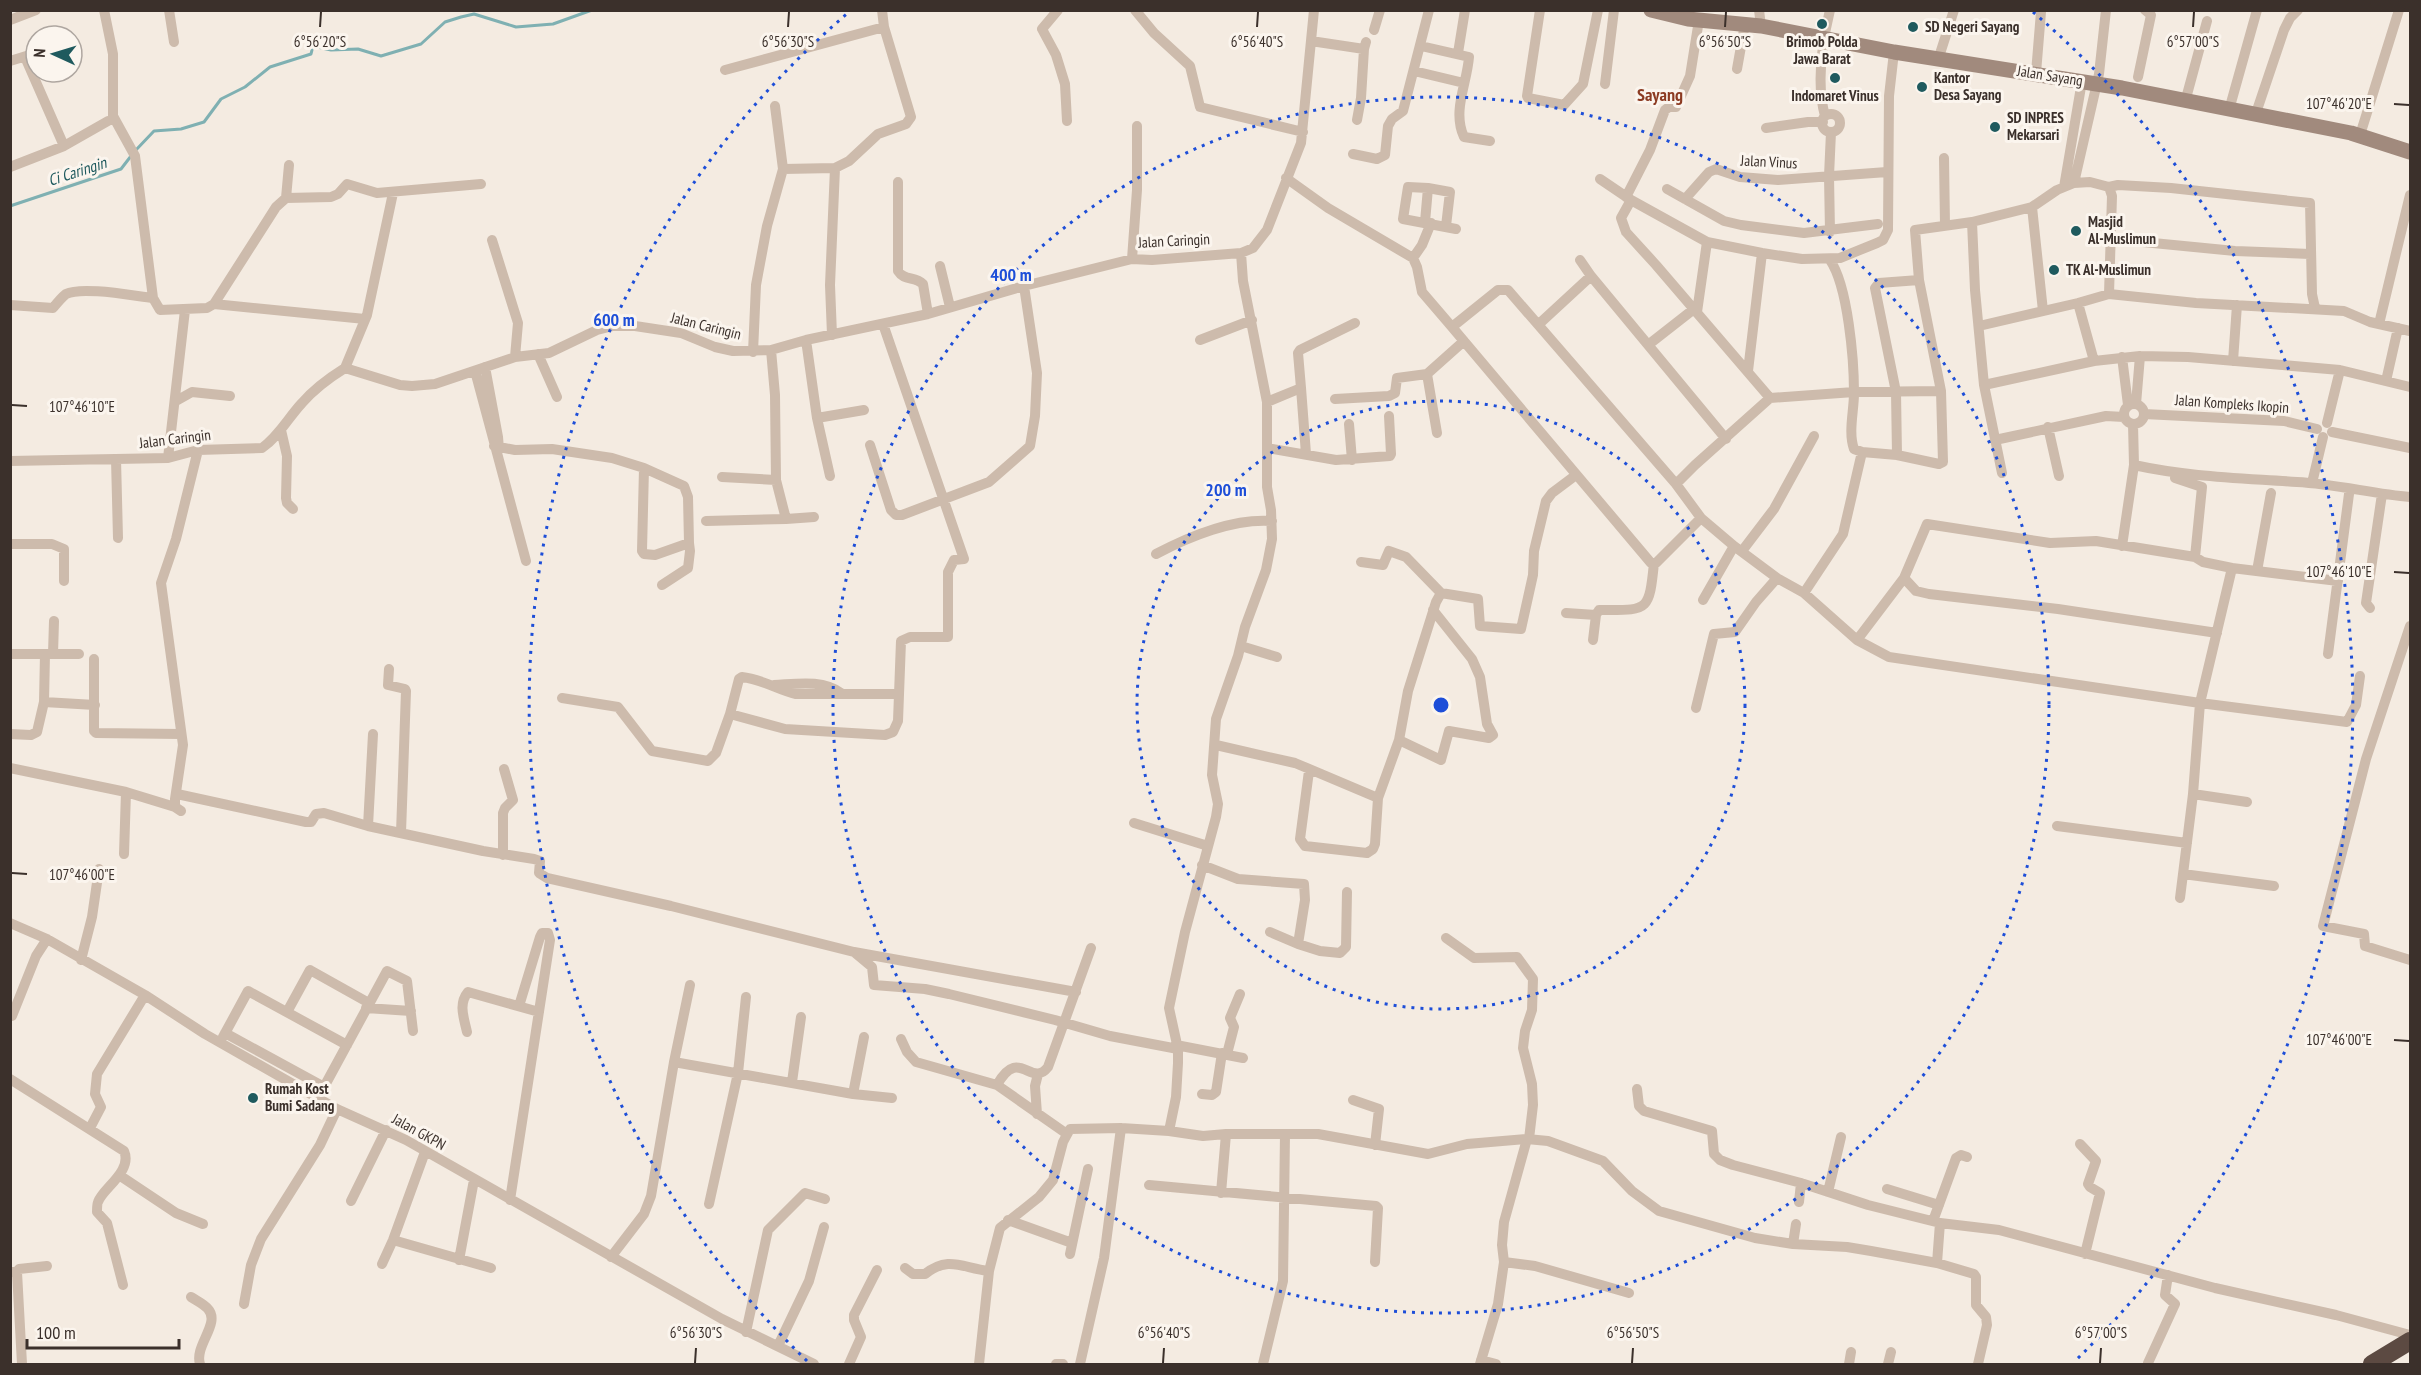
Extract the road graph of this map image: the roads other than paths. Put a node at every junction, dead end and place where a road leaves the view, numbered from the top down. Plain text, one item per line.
1 (36, 10) edge
2 (104, 10) edge
3 (169, 10) edge
4 (882, 10) edge
5 (1058, 10) edge
6 (1135, 10) edge
7 (1314, 10) edge
8 (1380, 10) edge
9 (1429, 10) edge
10 (1465, 10) edge
11 (1540, 10) edge
12 (1598, 10) edge
13 (1614, 10) edge
14 (1651, 10) edge
15 (1830, 10) edge
16 (1836, 10) edge
17 (1954, 10) edge
18 (2106, 10) edge
19 (2145, 10) edge
20 (2257, 10) edge
21 (2298, 10) edge
22 (2399, 10) edge
23 (2041, 12) edge
24 (1692, 16) edge
25 (1760, 18) edge
26 (10, 20) edge
27 (2207, 21) dead end
28 (1745, 24) junction
29 (884, 27) junction
30 (1374, 30) dead end
31 (1311, 41) junction
32 (174, 42) dead end
33 (1824, 42) junction
34 (1421, 46) junction
35 (1894, 52) junction
36 (1458, 53) junction
37 (1938, 60) junction
38 (725, 69) dead end
39 (1737, 69) dead end
40 (1414, 71) junction
41 (2036, 73) junction
42 (2138, 77) dead end
43 (2089, 82) junction
44 (1464, 83) junction
45 (37, 84) edge
46 (1605, 84) dead end
47 (2185, 102) junction
48 (775, 106) dead end
49 (2229, 110) junction
50 (2255, 116) junction
51 (1824, 119) junction
52 (1357, 120) dead end
53 (108, 121) dead end
54 (1067, 121) dead end
55 (1137, 126) dead end
56 (1766, 128) dead end
57 (1303, 132) junction
58 (1831, 132) junction
59 (2360, 135) junction
60 (1490, 141) dead end
61 (64, 146) junction
62 (2410, 152) edge
63 (1353, 154) dead end
64 (1944, 158) dead end
65 (289, 165) dead end
66 (10, 167) edge
67 (835, 168) junction
68 (783, 169) junction
69 (1887, 172) junction
70 (1828, 176) junction
71 (1286, 178) junction
72 (1600, 179) dead end
73 (898, 182) dead end
74 (481, 184) dead end
75 (2069, 185) junction
76 (2109, 187) junction
77 (1428, 188) junction
78 (1667, 189) dead end
79 (393, 193) junction
80 (2410, 195) edge
81 (286, 198) junction
82 (1629, 198) junction
83 (1686, 199) junction
84 (2032, 207) junction
85 (1972, 222) junction
86 (1428, 223) junction
87 (1878, 224) dead end
88 (1945, 226) junction
89 (1830, 232) junction
90 (2112, 239) junction
91 (492, 240) dead end
92 (1707, 242) junction
93 (1241, 253) junction
94 (1762, 253) junction
95 (2310, 254) junction
96 (1413, 258) junction
97 (1132, 259) junction
98 (1580, 260) dead end
99 (1830, 260) junction
100 (940, 266) dead end
101 (1591, 276) junction
102 (1919, 280) junction
103 (1024, 286) junction
104 (2109, 294) junction
105 (153, 298) junction
106 (2078, 303) junction
107 (214, 304) junction
108 (10, 305) edge
109 (2237, 305) junction
110 (950, 307) junction
111 (2315, 308) junction
112 (185, 310) junction
113 (1695, 310) junction
114 (2043, 311) junction
115 (927, 314) junction
116 (365, 319) junction
117 (1252, 320) junction
118 (1355, 323) dead end
119 (883, 324) junction
120 (1539, 324) junction
121 (2379, 324) junction
122 (1978, 326) junction
123 (1452, 327) junction
124 (2398, 328) junction
125 (2410, 331) edge
126 (832, 335) junction
127 (806, 340) junction
128 (1200, 340) dead end
129 (1464, 341) junction
130 (1648, 345) junction
131 (771, 350) junction
132 (753, 351) junction
133 (538, 354) junction
134 (2140, 356) junction
135 (515, 357) junction
136 (2122, 357) junction
137 (2094, 361) junction
138 (2233, 361) junction
139 (345, 368) junction
140 (480, 369) junction
141 (2340, 370) junction
142 (1748, 371) junction
143 (1427, 374) junction
144 (2386, 381) junction
145 (1984, 385) junction
146 (2410, 387) edge
147 (1301, 388) junction
148 (1941, 391) junction
149 (1854, 392) junction
150 (1896, 392) junction
151 (230, 396) dead end
152 (557, 397) dead end
153 (1770, 398) junction
154 (1335, 399) dead end
155 (176, 401) junction
156 (1267, 402) junction
157 (2132, 405) junction
158 (864, 410) dead end
159 (2144, 414) junction
160 (1389, 417) dead end
161 (2124, 417) junction
162 (817, 418) junction
163 (1349, 424) dead end
164 (2133, 424) junction
165 (2048, 427) junction
166 (282, 430) junction
167 (2325, 430) junction
168 (1437, 433) dead end
169 (1814, 436) dead end
170 (1726, 439) junction
171 (1995, 440) junction
172 (870, 445) dead end
173 (497, 448) junction
174 (1267, 448) junction
175 (2410, 448) edge
176 (198, 450) junction
177 (1862, 452) junction
178 (1306, 453) junction
179 (1897, 455) junction
180 (168, 458) junction
181 (116, 459) junction
182 (1352, 460) junction
183 (10, 461) edge
184 (644, 468) junction
185 (2134, 468) junction
186 (2002, 473) dead end
187 (1576, 475) junction
188 (830, 476) dead end
189 (2059, 476) dead end
190 (722, 477) dead end
191 (776, 480) junction
192 (2312, 483) junction
193 (1676, 484) junction
194 (2271, 493) dead end
195 (2349, 494) dead end
196 (2382, 494) junction
197 (2410, 497) edge
198 (943, 500) junction
199 (293, 508) dead end
200 (813, 517) dead end
201 (1701, 518) junction
202 (786, 519) junction
203 (1272, 520) junction
204 (706, 521) dead end
205 (118, 538) dead end
206 (689, 543) junction
207 (10, 544) edge
208 (2122, 546) junction
209 (1738, 548) junction
210 (1156, 554) dead end
211 (2195, 557) junction
212 (526, 561) dead end
213 (1361, 562) dead end
214 (1654, 563) junction
215 (2232, 568) junction
216 (2257, 571) junction
217 (1777, 578) junction
218 (1904, 578) junction
219 (64, 581) dead end
220 (2338, 581) junction
221 (662, 585) dead end
222 (1442, 592) junction
223 (1804, 593) junction
224 (1703, 600) dead end
225 (2370, 608) dead end
226 (1433, 610) junction
227 (1566, 613) dead end
228 (1596, 615) junction
229 (54, 621) dead end
230 (2410, 626) edge
231 (2217, 633) junction
232 (1593, 640) dead end
233 (1857, 640) junction
234 (1241, 646) junction
235 (10, 654) edge
236 (49, 654) junction
237 (79, 654) dead end
238 (2328, 654) dead end
239 (1277, 657) dead end
240 (94, 659) dead end
241 (389, 669) dead end
242 (2360, 676) dead end
243 (898, 694) junction
244 (562, 698) dead end
245 (44, 702) junction
246 (2200, 703) junction
247 (95, 705) junction
248 (1696, 708) dead end
249 (730, 714) junction
250 (10, 734) edge
251 (182, 734) junction
252 (373, 734) dead end
253 (1399, 740) junction
254 (1216, 745) junction
255 (10, 768) edge
256 (504, 769) dead end
257 (1309, 771) junction
258 (126, 792) junction
259 (177, 794) junction
260 (2193, 794) junction
261 (1377, 798) junction
262 (2247, 802) dead end
263 (368, 823) junction
264 (1134, 823) dead end
265 (2057, 826) dead end
266 (401, 831) junction
267 (2187, 843) junction
268 (1208, 846) junction
269 (124, 854) dead end
270 (503, 855) junction
271 (1202, 865) junction
272 (99, 869) dead end
273 (2183, 874) junction
274 (2274, 886) dead end
275 (1347, 892) dead end
276 (2180, 898) dead end
277 (10, 922) edge
278 (1270, 932) dead end
279 (1446, 938) dead end
280 (47, 939) junction
281 (1298, 944) junction
282 (1091, 948) dead end
283 (854, 952) junction
284 (81, 960) junction
285 (2410, 960) edge
286 (690, 985) dead end
287 (1076, 992) junction
288 (1240, 994) dead end
289 (145, 995) junction
290 (746, 997) dead end
291 (368, 1005) junction
292 (519, 1006) junction
293 (411, 1011) junction
294 (287, 1012) junction
295 (539, 1012) junction
296 (12, 1016) dead end
297 (801, 1017) dead end
298 (1065, 1023) junction
299 (413, 1031) dead end
300 (467, 1032) dead end
301 (864, 1037) dead end
302 (223, 1038) junction
303 (901, 1039) dead end
304 (346, 1045) junction
305 (1177, 1047) junction
306 (1225, 1054) junction
307 (1243, 1058) dead end
308 (674, 1062) junction
309 (738, 1073) junction
310 (1038, 1074) junction
311 (10, 1079) edge
312 (792, 1082) junction
313 (997, 1085) junction
314 (1637, 1089) dead end
315 (853, 1094) junction
316 (1202, 1094) dead end
317 (892, 1098) dead end
318 (1353, 1100) dead end
319 (337, 1109) junction
320 (1037, 1114) junction
321 (90, 1128) junction
322 (1121, 1128) junction
323 (386, 1130) junction
324 (1169, 1131) junction
325 (1067, 1134) junction
326 (1226, 1134) junction
327 (1286, 1134) junction
328 (1841, 1137) dead end
329 (1528, 1139) junction
330 (2080, 1144) dead end
331 (1375, 1145) junction
332 (425, 1152) junction
333 (1967, 1157) dead end
334 (1088, 1169) dead end
335 (119, 1175) junction
336 (474, 1180) junction
337 (1801, 1183) junction
338 (1149, 1185) dead end
339 (1887, 1189) dead end
340 (1221, 1192) junction
341 (1828, 1192) junction
342 (1284, 1197) junction
343 (825, 1199) dead end
344 (510, 1200) junction
345 (351, 1202) dead end
346 (1799, 1202) dead end
347 (709, 1204) dead end
348 (1939, 1204) junction
349 (1008, 1220) junction
350 (1937, 1222) junction
351 (203, 1224) dead end
352 (1796, 1224) dead end
353 (824, 1227) dead end
354 (393, 1240) junction
355 (1793, 1244) junction
356 (2085, 1254) junction
357 (611, 1257) junction
358 (459, 1260) junction
359 (1375, 1262) dead end
360 (1504, 1262) junction
361 (1937, 1263) junction
362 (382, 1264) dead end
363 (47, 1266) dead end
364 (491, 1268) dead end
365 (905, 1268) dead end
366 (877, 1270) dead end
367 (989, 1271) junction
368 (14, 1272) edge
369 (2168, 1275) junction
370 (123, 1285) dead end
371 (1629, 1293) dead end
372 (191, 1297) dead end
373 (244, 1304) dead end
374 (746, 1332) junction
375 (2410, 1335) edge
376 (2410, 1341) edge
377 (778, 1346) junction
378 (1851, 1352) dead end
379 (1891, 1352) dead end
380 (1481, 1362) edge
381 (2148, 1363) edge
382 (22, 1365) edge
383 (200, 1365) edge
384 (814, 1365) edge
385 (849, 1365) edge
386 (979, 1365) edge
387 (1056, 1365) edge
388 (1063, 1365) edge
389 (1080, 1365) edge
390 (1263, 1365) edge
391 (1496, 1365) edge
392 (1849, 1365) edge
393 (1888, 1365) edge
394 (1978, 1365) edge
395 (2372, 1365) edge

1 - 26 street
2 - 105 street
3 - 32 street
4 - 29 street
5 - 54 street
6 - 57 street
7 - 31 street
8 - 30 street
9 - 34 street
10 - 36 street
11 - 12 street
13 - 46 street
14 - 24 main road, Jalan Sayang
15 - 33 street
16 - 33 street
17 - 37 street
18 - 43 street
19 - 42 street
20 - 49 street
21 - 50 street
22 - 59 street
23 - 41 street
24 - 28 main road, Jalan Sayang
24 - 82 street
25 - 28 main road, Jalan Sayang
25 - 33 main road, Jalan Sayang
27 - 47 street
28 - 39 street
29 - 38 street
29 - 67 street
31 - 52 street
31 - 57 street
33 - 35 main road, Jalan Sayang
33 - 51 street
34 - 36 street
34 - 40 street
35 - 37 main road, Jalan Sayang
35 - 69 street
36 - 44 street
37 - 41 main road, Jalan Sayang
40 - 44 street
40 - 63 street
41 - 43 main road, Jalan Sayang
43 - 47 main road, Jalan Sayang
43 - 75 street
44 - 60 street
45 - 61 street
47 - 49 main road, Jalan Sayang
48 - 68 street
49 - 50 main road, Jalan Sayang
50 - 59 main road, Jalan Sayang
51 - 56 street
51 - 58 street
51 - 58 street
53 - 61 street
55 - 97 street
57 - 71 street
58 - 70 street
59 - 62 main road, Jalan Sayang
61 - 66 street
64 - 88 street
65 - 81 street
67 - 68 street
67 - 126 street
68 - 132 street
69 - 70 street, Jalan Vinus
69 - 99 street
70 - 83 street, Jalan Vinus
70 - 89 street
71 - 93 street
71 - 96 street
72 - 82 street
73 - 115 street
74 - 79 street
75 - 76 street
75 - 84 street
76 - 90 street
76 - 95 street
77 - 86 street
77 - 86 street
77 - 86 street
78 - 83 street
79 - 81 street
79 - 116 street
80 - 121 street
81 - 107 street
82 - 92 street
82 - 113 street
83 - 89 street
84 - 85 street
84 - 114 street
85 - 88 street
85 - 122 street
86 - 96 street
87 - 89 street
88 - 102 street
90 - 95 street
90 - 104 street
91 - 135 street
92 - 94 street
92 - 113 street
93 - 97 street, Jalan Caringin
93 - 117 street
94 - 99 street
94 - 142 street
95 - 111 street
96 - 123 street
97 - 103 street, Jalan Caringin
98 - 101 street
99 - 149 street
100 - 110 street
101 - 120 street
101 - 130 street
102 - 148 street
102 - 150 street
103 - 110 street, Jalan Caringin
103 - 198 street
104 - 106 street
104 - 109 street
105 - 108 street
105 - 112 street
106 - 114 street
106 - 137 street
107 - 112 street
107 - 116 street
109 - 111 street
109 - 138 street
110 - 115 street, Jalan Caringin
111 - 121 street
112 - 155 street
113 - 130 street
113 - 142 street
114 - 122 street
115 - 119 street, Jalan Caringin
116 - 139 street
117 - 128 street
117 - 156 street
118 - 147 street
119 - 126 street, Jalan Caringin
119 - 198 street
120 - 123 street
120 - 193 street
121 - 124 street
122 - 145 street
123 - 129 street
124 - 125 street
124 - 144 street
126 - 127 street, Jalan Caringin
127 - 131 street, Jalan Caringin
127 - 162 street
129 - 143 street
129 - 187 street
130 - 170 street
131 - 132 street, Jalan Caringin
131 - 191 street
132 - 133 street, Jalan Caringin
133 - 135 street, Jalan Caringin
133 - 152 street
134 - 136 street
134 - 138 street
134 - 157 street
135 - 140 street, Jalan Caringin
136 - 137 street
136 - 157 street
137 - 145 street
138 - 141 street
139 - 140 street, Jalan Caringin
139 - 166 street, Jalan Caringin
140 - 173 street
141 - 144 street
141 - 167 street
142 - 153 street
143 - 154 street
143 - 168 street
144 - 146 street
145 - 171 street
147 - 156 street
147 - 178 street
148 - 150 street
148 - 179 street
149 - 150 street
149 - 153 street
149 - 177 street
150 - 179 street
151 - 155 street
153 - 170 street
155 - 180 street
156 - 174 street
157 - 159 street
157 - 161 street
158 - 162 street
159 - 164 street
159 - 167 street, Jalan Kompleks Ikopin
160 - 182 street
161 - 164 street
161 - 165 street
162 - 188 street
163 - 182 street
164 - 185 street
165 - 171 street
165 - 189 street
166 - 176 street, Jalan Caringin
166 - 199 street
167 - 175 street, Jalan Kompleks Ikopin
167 - 192 street
169 - 209 street
170 - 193 street
171 - 186 street
172 - 198 street
173 - 184 street
173 - 212 street
174 - 178 street
174 - 203 street
176 - 180 street, Jalan Caringin
176 - 251 street
177 - 179 street
177 - 223 street
178 - 182 street
180 - 181 street, Jalan Caringin
181 - 183 street, Jalan Caringin
181 - 205 street
184 - 206 street
184 - 206 street
185 - 192 street
185 - 208 street
185 - 211 street
187 - 214 street
187 - 222 street
190 - 191 street
191 - 202 street
192 - 196 street
193 - 201 street
194 - 216 street
195 - 220 street
196 - 197 street
196 - 225 street
198 - 243 street
200 - 202 street
201 - 209 street
201 - 214 street
202 - 204 street
203 - 210 street
203 - 234 street
206 - 221 street
207 - 219 street
208 - 211 street
208 - 218 street
209 - 217 street
209 - 224 street
211 - 215 street
213 - 222 street
214 - 228 street
215 - 216 street
215 - 231 street
216 - 220 street
217 - 223 street
217 - 248 street
218 - 231 street
218 - 233 street
220 - 238 street
222 - 226 street
223 - 233 street
226 - 253 street
226 - 253 street
227 - 228 street
228 - 232 street
229 - 236 street
230 - 285 street
231 - 246 street
233 - 246 street
234 - 239 street
234 - 254 street
235 - 236 street
236 - 237 street
236 - 245 street
240 - 247 street
241 - 266 street
242 - 246 street
243 - 249 street
243 - 249 street
244 - 249 street
245 - 247 street
245 - 250 street
246 - 260 street
247 - 251 street
251 - 259 street
252 - 263 street
253 - 261 street
254 - 257 street
254 - 268 street
255 - 258 street
256 - 270 street
257 - 261 street
257 - 261 street
258 - 259 street
258 - 269 street
259 - 263 street
260 - 262 street
260 - 267 street
263 - 266 street
264 - 268 street
265 - 267 street
266 - 270 street
267 - 273 street
268 - 271 street
270 - 283 street
271 - 281 street
271 - 305 street
272 - 284 street
273 - 274 street
273 - 276 street
275 - 281 street
277 - 280 street, Jalan GKPN
278 - 281 street
279 - 329 street
280 - 284 street, Jalan GKPN
280 - 296 street
282 - 287 street
283 - 287 street
283 - 298 street
284 - 289 street, Jalan GKPN
286 - 308 street
287 - 298 street
288 - 306 street
289 - 302 street, Jalan GKPN
289 - 321 street
290 - 309 street
291 - 293 street
291 - 293 street
291 - 294 street
291 - 304 street
292 - 295 street
292 - 295 street
292 - 300 street
293 - 299 street
294 - 302 street
294 - 304 street
295 - 344 street
297 - 312 street
298 - 305 street
298 - 310 street
301 - 315 street
302 - 304 street
302 - 319 street, Jalan GKPN
303 - 313 street
305 - 306 street
305 - 324 street
306 - 307 street
306 - 316 street
308 - 309 street
308 - 357 street
309 - 312 street
309 - 347 street
310 - 313 street
310 - 320 street
311 - 321 street
312 - 315 street
313 - 320 street
314 - 337 street
315 - 317 street
318 - 331 street
319 - 323 street, Jalan GKPN
319 - 373 street
320 - 325 street
321 - 335 street
322 - 324 street
322 - 325 street
322 - 389 street
323 - 332 street, Jalan GKPN
323 - 345 street
324 - 326 street
325 - 349 street
326 - 327 street
326 - 340 street
327 - 331 street
327 - 342 street
328 - 341 street
329 - 331 street
329 - 355 street
329 - 360 street
330 - 356 street
332 - 336 street, Jalan GKPN
332 - 354 street
333 - 348 street
334 - 349 street
335 - 351 street
335 - 370 street
336 - 344 street, Jalan GKPN
336 - 358 street
337 - 341 street
337 - 346 street
338 - 340 street
339 - 348 street
340 - 342 street
341 - 350 street
342 - 359 street
342 - 390 street
343 - 374 street
344 - 357 street, Jalan GKPN
348 - 350 street
349 - 367 street
350 - 356 street
350 - 361 street
352 - 355 street
353 - 377 street
354 - 358 street
354 - 362 street
355 - 361 street
356 - 369 street
357 - 374 street, Jalan GKPN
358 - 364 street
360 - 371 street
360 - 380 street
361 - 394 street
363 - 368 street
365 - 367 street
366 - 385 street
367 - 386 street
368 - 382 street
369 - 375 street
369 - 381 street
372 - 383 street
374 - 377 street, Jalan GKPN
376 - 395 highway
377 - 384 street, Jalan GKPN
378 - 392 street
379 - 393 street
380 - 391 street
387 - 388 street

